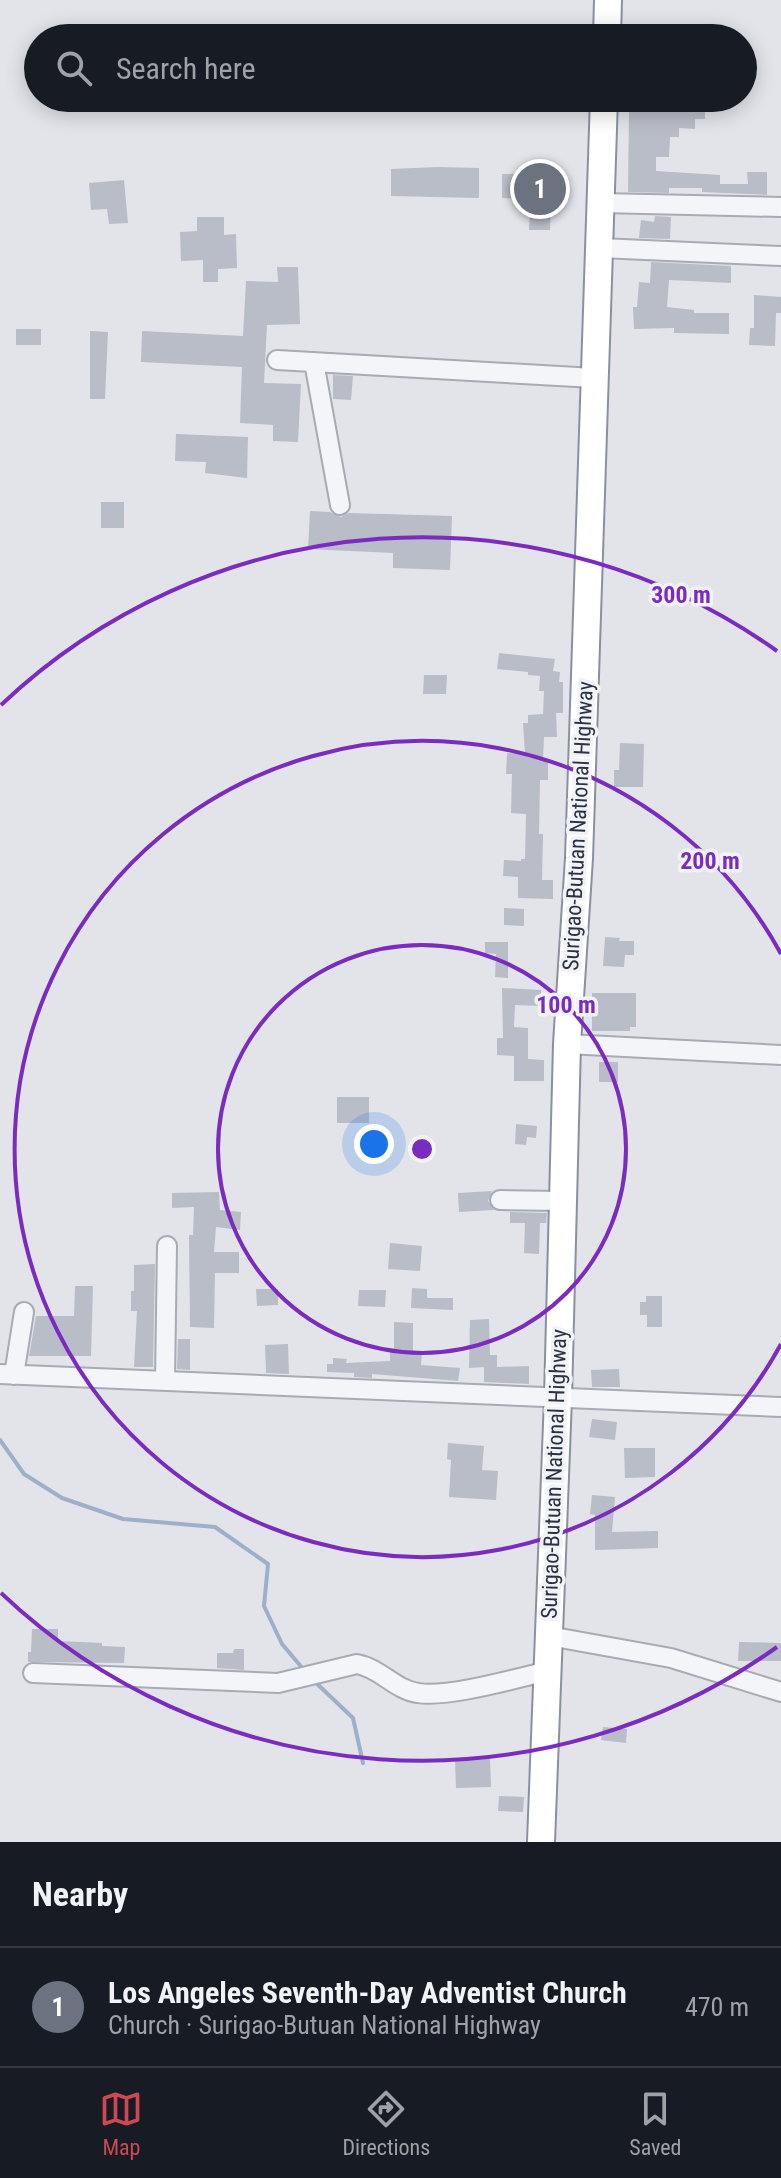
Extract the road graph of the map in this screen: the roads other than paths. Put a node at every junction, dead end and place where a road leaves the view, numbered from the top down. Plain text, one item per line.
1 (608, 0) edge
2 (607, 24) edge
3 (603, 112) edge
4 (600, 203) junction
5 (781, 207) edge
6 (600, 248) junction
7 (781, 256) edge
8 (277, 360) dead end
9 (314, 362) junction
10 (594, 378) junction
11 (340, 505) dead end
12 (567, 1044) junction
13 (781, 1055) edge
14 (500, 1200) dead end
15 (562, 1201) junction
16 (167, 1246) dead end
17 (24, 1312) dead end
18 (7, 1374) edge
19 (165, 1380) junction
20 (558, 1398) junction
21 (781, 1407) edge
22 (549, 1636) junction
23 (548, 1671) junction
24 (33, 1673) dead end
25 (781, 1692) edge
26 (541, 1842) edge

1 - 2 highway
3 - 4 highway, Surigao-Butuan National Highway
4 - 5 street
4 - 6 highway, Surigao-Butuan National Highway
6 - 7 street
6 - 10 highway, Surigao-Butuan National Highway
8 - 9 street
9 - 10 street
9 - 11 street
10 - 12 highway, Surigao-Butuan National Highway
12 - 13 street
12 - 15 highway, Surigao-Butuan National Highway
14 - 15 street
15 - 20 highway, Surigao-Butuan National Highway
16 - 19 street
17 - 18 street
18 - 19 street
19 - 20 street
20 - 21 street
20 - 22 highway, Surigao-Butuan National Highway
22 - 23 highway, Surigao-Butuan National Highway
22 - 25 street
23 - 24 street
23 - 26 highway, Surigao-Butuan National Highway

